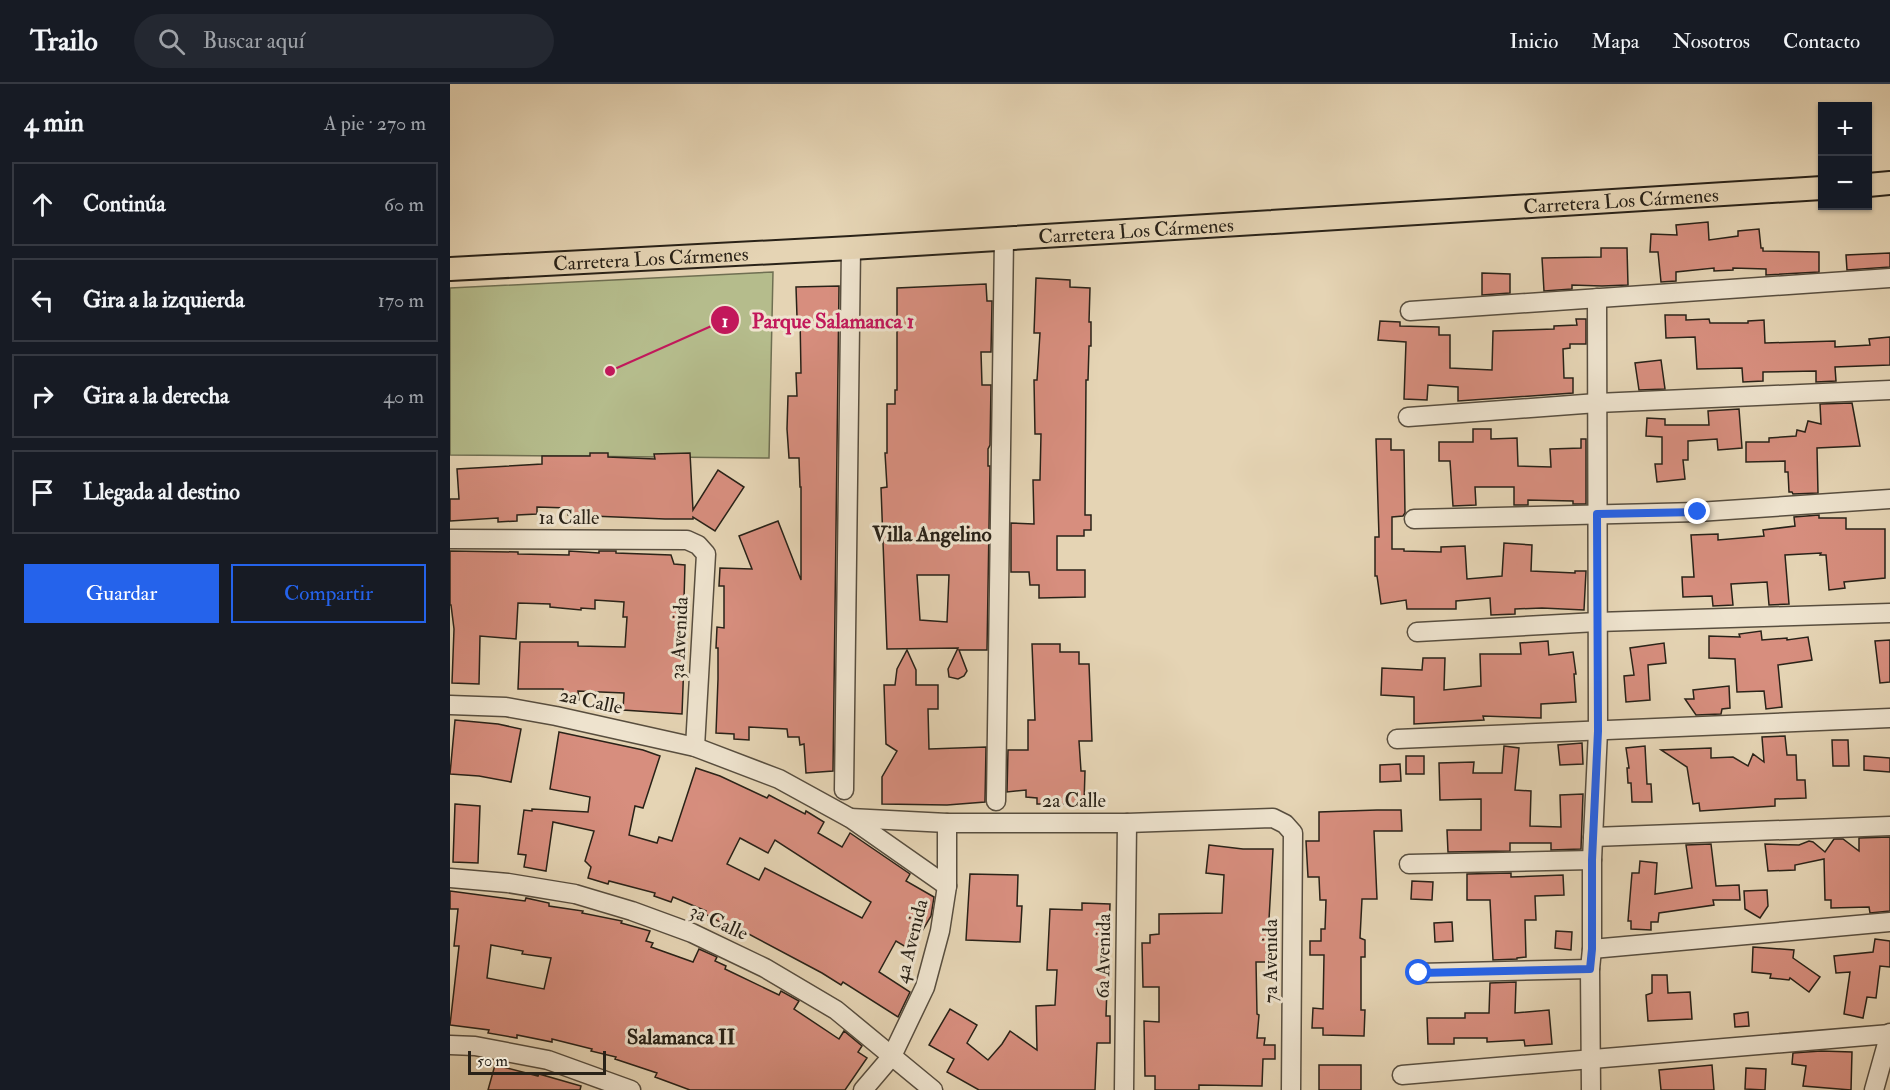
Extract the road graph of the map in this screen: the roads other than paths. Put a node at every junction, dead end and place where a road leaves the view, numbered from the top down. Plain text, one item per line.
1 (1890, 183) edge
2 (1872, 185) edge
3 (1818, 188) edge
4 (1004, 238) junction
5 (850, 248) junction
6 (450, 269) edge
7 (1890, 278) edge
8 (1597, 298) junction
9 (1410, 311) dead end
10 (1890, 390) edge
11 (1597, 403) junction
12 (1408, 417) dead end
13 (1890, 499) edge
14 (1597, 514) junction
15 (1414, 519) dead end
16 (450, 539) edge
17 (687, 540) joint
18 (1890, 613) edge
19 (1597, 622) junction
20 (1417, 632) dead end
21 (450, 705) edge
22 (1890, 718) edge
23 (1598, 731) junction
24 (1397, 739) dead end
25 (695, 747) junction
26 (844, 790) dead end
27 (996, 801) dead end
28 (850, 818) junction
29 (946, 823) junction
30 (1127, 823) junction
31 (1890, 826) edge
32 (1293, 832) joint
33 (1593, 837) junction
34 (1592, 860) junction
35 (1409, 864) dead end
36 (450, 878) edge
37 (947, 886) junction
38 (1890, 922) edge
39 (1592, 949) junction
40 (1590, 969) junction
41 (1419, 973) dead end
42 (1890, 1034) edge
43 (450, 1045) edge
44 (892, 1056) junction
45 (1590, 1060) junction
46 (1402, 1076) dead end
47 (631, 1090) edge
48 (863, 1090) edge
49 (933, 1090) edge
50 (1124, 1090) edge
51 (1291, 1090) edge
52 (1591, 1090) edge
53 (1874, 1090) edge

1 - 2 main road
3 - 4 main road, Carretera Los Cármenes
4 - 5 main road, Carretera Los Cármenes
4 - 27 street
5 - 6 main road, Carretera Los Cármenes
5 - 26 street
7 - 8 street
8 - 9 street
8 - 11 street
10 - 11 street
11 - 12 street
11 - 14 street
13 - 14 street
14 - 15 street
14 - 19 street
16 - 17 street, 1a Calle
17 - 25 street, 3a Avenida
18 - 19 street
19 - 20 street
19 - 23 street
21 - 25 street, 2a Calle
22 - 23 street
23 - 24 street
23 - 33 street
25 - 28 street, 2a Calle
28 - 29 street, 2a Calle
28 - 37 street, 2a Calle
29 - 30 street, 2a Calle
29 - 37 street, 4a Avenida
30 - 32 street, 2a Calle
30 - 50 street, 6a Avenida
31 - 33 street
32 - 51 street, 7a Avenida
33 - 34 street
34 - 35 street
34 - 39 street
36 - 44 street, 3a Calle
37 - 44 street, 4a Avenida
38 - 39 street
39 - 40 street
40 - 41 street
40 - 45 street
42 - 45 street
42 - 53 street
43 - 47 street
44 - 48 street, 4a Avenida
44 - 49 street, 3a Calle
45 - 46 street
45 - 52 street

